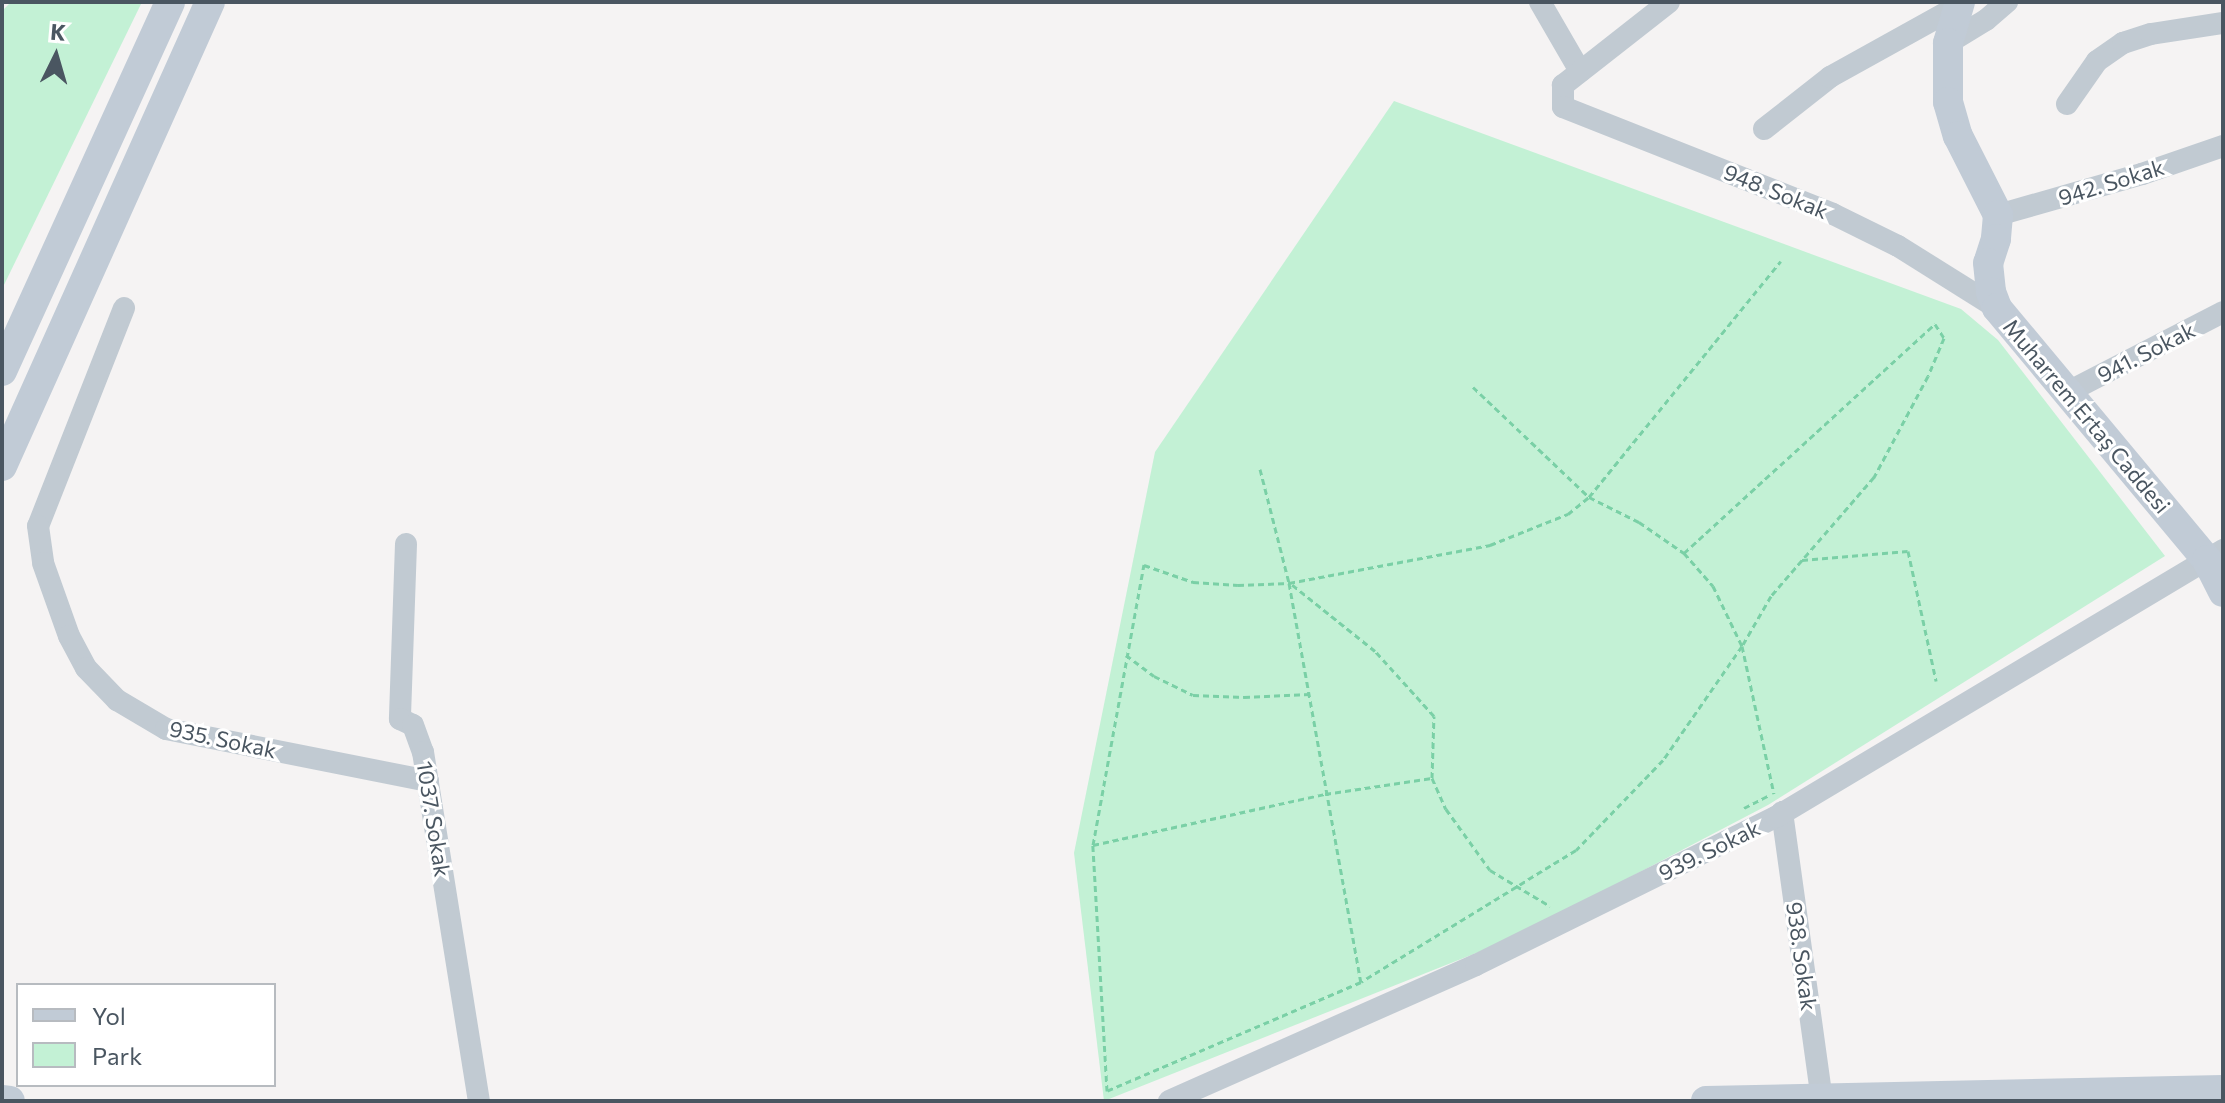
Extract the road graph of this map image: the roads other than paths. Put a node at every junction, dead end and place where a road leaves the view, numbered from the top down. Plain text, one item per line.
1 (170, 2) edge
2 (210, 2) edge
3 (1540, 2) edge
4 (1669, 2) edge
5 (2007, 2) edge
6 (1959, 4) edge
7 (2223, 23) edge
8 (1948, 43) junction
9 (1572, 78) junction
10 (2067, 104) dead end
11 (1764, 129) dead end
12 (2223, 146) edge
13 (1998, 215) junction
14 (124, 308) dead end
15 (1997, 308) junction
16 (2223, 312) edge
17 (2, 371) edge
18 (2068, 392) junction
19 (2, 466) edge
20 (406, 544) dead end
21 (2215, 555) edge
22 (2223, 592) edge
23 (428, 781) junction
24 (1777, 807) junction
25 (2223, 1090) edge
26 (2, 1100) edge
27 (1822, 1100) edge
28 (10, 1101) edge
29 (479, 1101) edge
30 (1169, 1101) edge
31 (1706, 1101) edge

1 - 17 street
2 - 19 street
3 - 9 street
4 - 9 street
5 - 8 street
6 - 8 street
6 - 11 street
7 - 10 street
8 - 13 street
9 - 15 street, 948. Sokak
12 - 13 street, 942. Sokak
13 - 15 street, Muharrem Ertaş Caddesi
14 - 23 street, 935. Sokak
15 - 18 street, Muharrem Ertaş Caddesi
16 - 18 street, 941. Sokak
18 - 21 street, Muharrem Ertaş Caddesi
20 - 23 street, 1037. Sokak
21 - 22 street, Muharrem Ertaş Caddesi
21 - 24 street, 939. Sokak
23 - 29 street, 1037. Sokak
24 - 27 street, 938. Sokak
24 - 30 street, 939. Sokak
25 - 27 street
26 - 28 street
27 - 31 street

